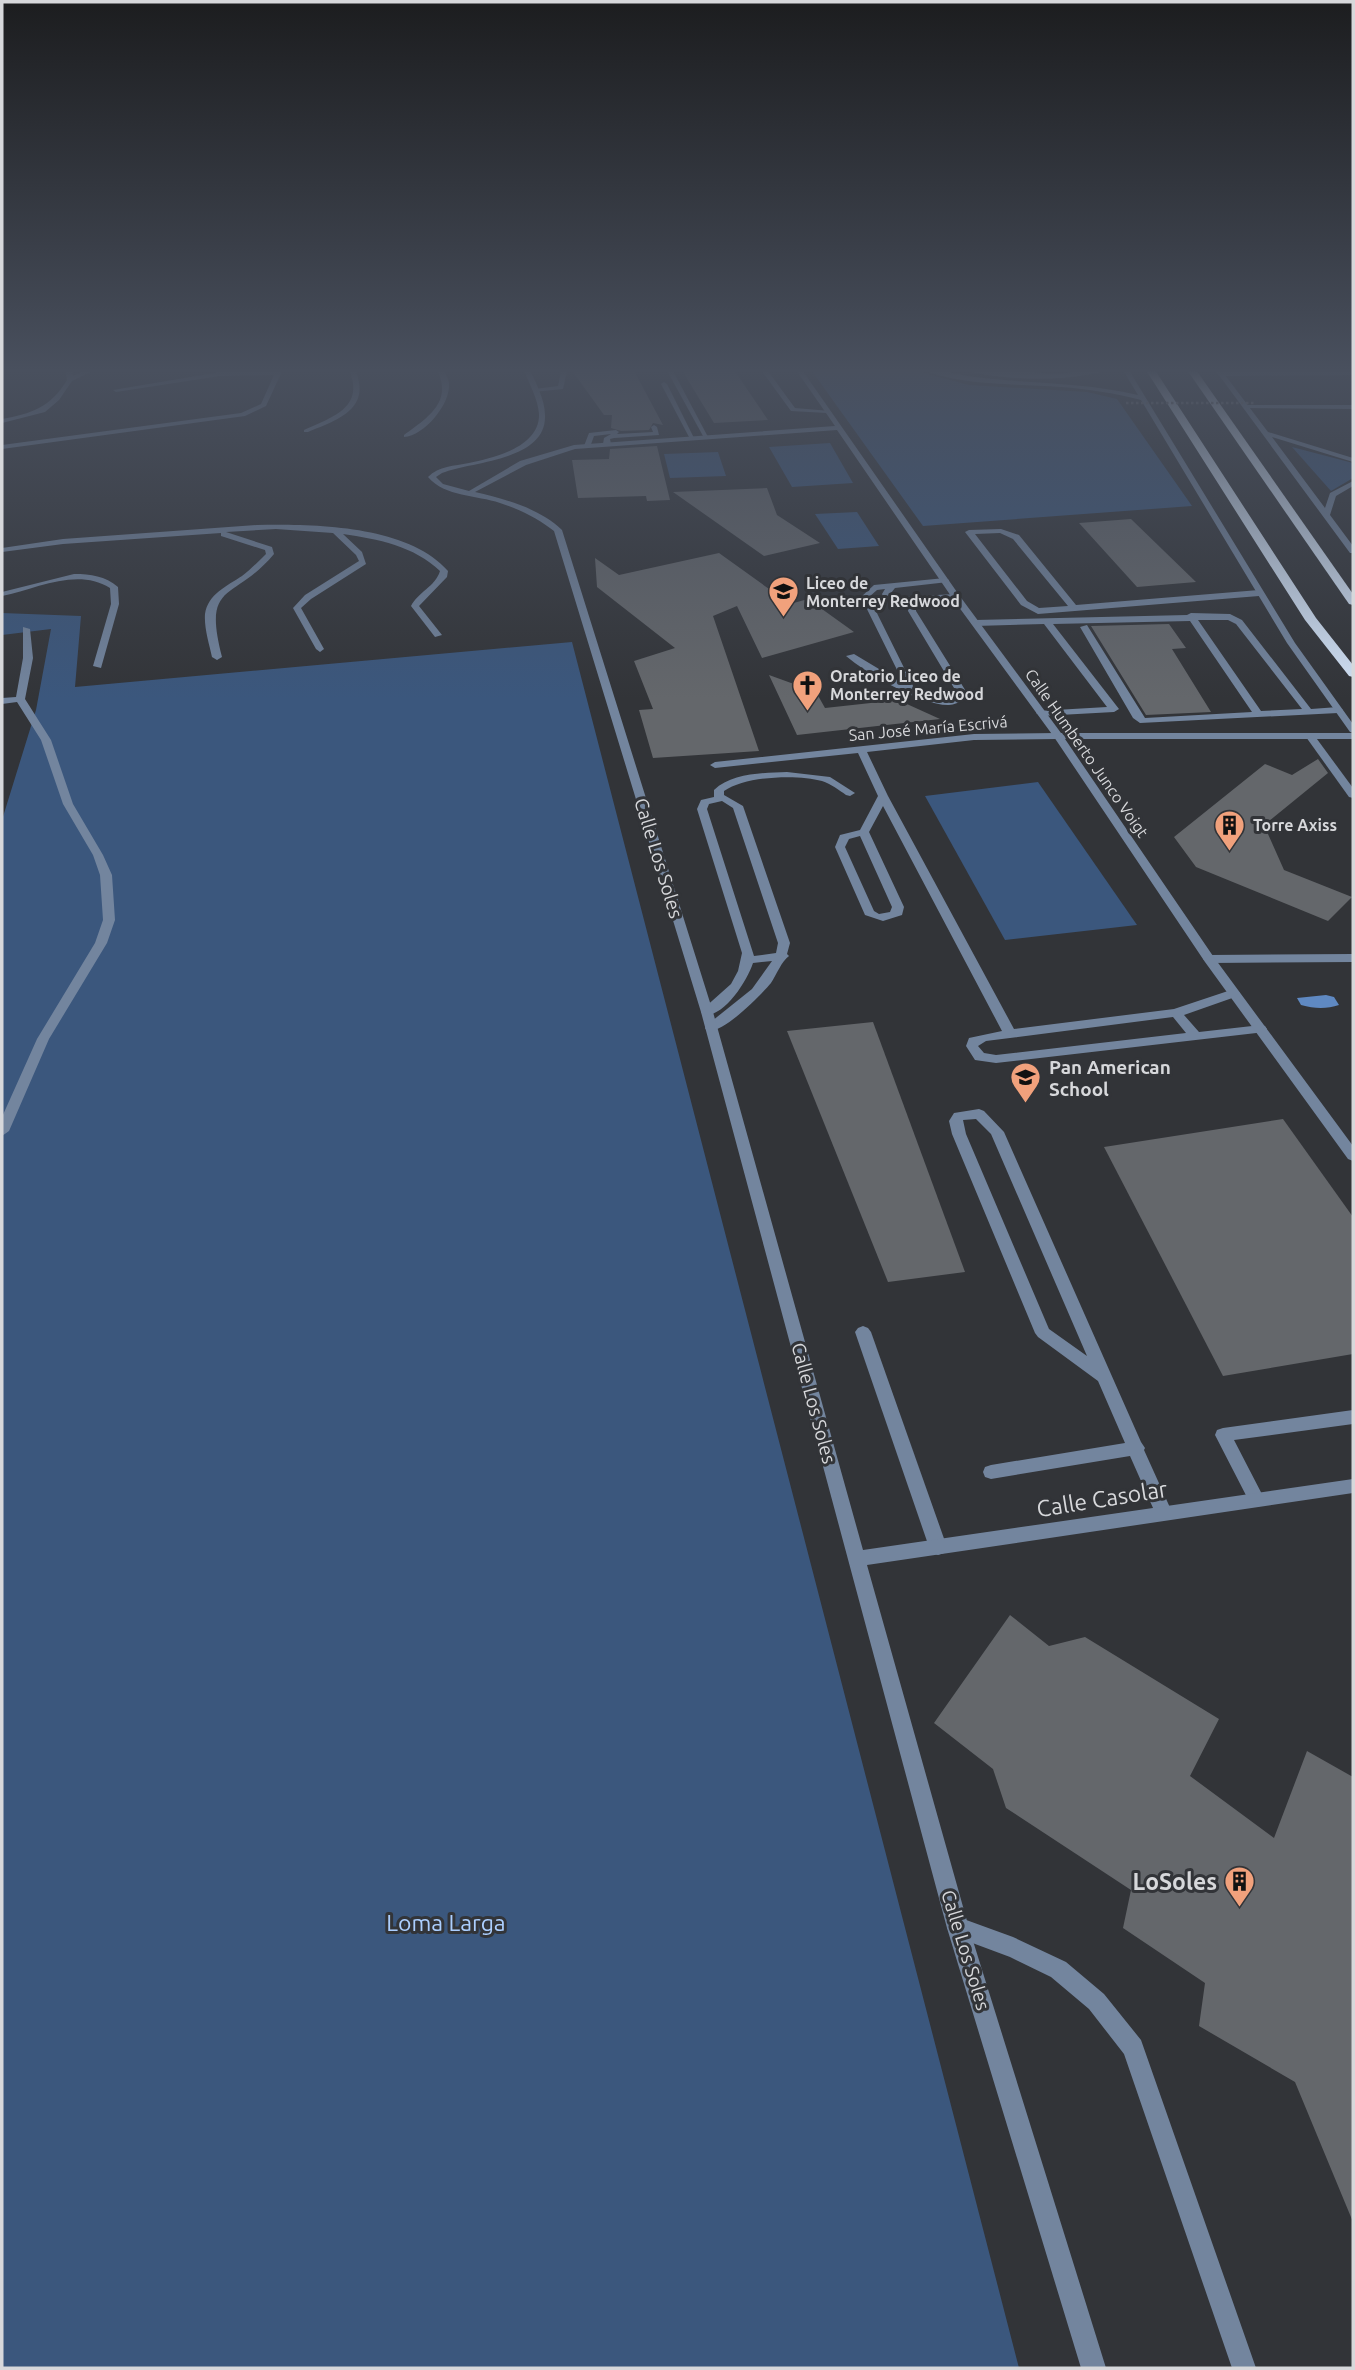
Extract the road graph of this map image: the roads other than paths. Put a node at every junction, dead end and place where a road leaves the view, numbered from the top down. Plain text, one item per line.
1 (433, 478) edge
2 (497, 478) edge
3 (874, 478) edge
4 (1191, 478) edge
5 (1219, 478) edge
6 (1266, 478) edge
7 (1298, 478) edge
8 (490, 481) junction
9 (1353, 483) edge
10 (472, 491) junction
11 (503, 501) junction
12 (1326, 516) junction
13 (216, 533) junction
14 (336, 533) junction
15 (2, 550) edge
16 (1353, 551) edge
17 (945, 580) junction
18 (893, 585) junction
19 (1259, 593) junction
20 (2, 594) edge
21 (956, 597) junction
22 (916, 600) junction
23 (1353, 602) edge
24 (1075, 609) junction
25 (1191, 616) junction
26 (1046, 621) junction
27 (975, 623) junction
28 (1084, 627) dead end
29 (26, 629) dead end
30 (438, 635) dead end
31 (320, 649) dead end
32 (851, 656) dead end
33 (217, 657) dead end
34 (98, 666) dead end
35 (1353, 673) edge
36 (912, 691) junction
37 (20, 699) junction
38 (2, 701) edge
39 (1335, 706) junction
40 (1305, 708) junction
41 (1041, 713) junction
42 (1256, 713) junction
43 (1353, 730) edge
44 (1058, 736) junction
45 (1353, 736) edge
46 (1311, 737) junction
47 (861, 749) junction
48 (715, 765) dead end
49 (850, 793) dead end
50 (1353, 795) edge
51 (883, 796) junction
52 (719, 798) junction
53 (864, 832) junction
54 (783, 956) junction
55 (1353, 958) edge
56 (1209, 959) junction
57 (748, 960) junction
58 (1234, 993) junction
59 (707, 1012) junction
60 (1176, 1013) junction
61 (711, 1028) junction
62 (1261, 1029) junction
63 (1010, 1033) junction
64 (1195, 1036) junction
65 (2, 1130) edge
66 (1353, 1156) edge
67 (863, 1332) dead end
68 (1104, 1377) junction
69 (1353, 1417) edge
70 (1137, 1448) junction
71 (991, 1472) dead end
72 (1353, 1486) edge
73 (1257, 1500) junction
74 (1163, 1513) junction
75 (938, 1548) junction
76 (857, 1559) junction
77 (958, 1928) junction
78 (1094, 2368) edge
79 (1244, 2368) edge

1 - 10 street, Calle Los Soles
2 - 8 street
3 - 17 street, Calle Humberto Junco Voigt
4 - 19 street
5 - 35 highway
6 - 23 highway
7 - 12 street
8 - 10 street
8 - 11 street
9 - 12 street
10 - 11 street, Calle Los Soles
11 - 59 street, Calle Los Soles
12 - 16 street
13 - 14 street
13 - 15 street
13 - 33 street
14 - 30 street
14 - 31 street
17 - 18 street
17 - 21 street, Calle Humberto Junco Voigt
18 - 22 street
18 - 36 street
19 - 24 street
19 - 39 street
20 - 34 street
21 - 22 street
21 - 27 street, Calle Humberto Junco Voigt
22 - 36 street
24 - 24 street
25 - 26 street
25 - 40 street
25 - 42 street
26 - 27 street
26 - 41 street
27 - 41 street, Calle Humberto Junco Voigt
28 - 42 street
29 - 37 street
32 - 36 street
37 - 38 street
37 - 65 street
39 - 40 street
39 - 43 street
40 - 42 street
41 - 44 street, Calle Humberto Junco Voigt
44 - 46 street, San José María Escrivá
44 - 47 street, San José María Escrivá
44 - 56 street, Calle Humberto Junco Voigt
45 - 46 street, San José María Escrivá
46 - 50 street
47 - 48 street, San José María Escrivá
47 - 51 street
49 - 52 street
51 - 53 street
51 - 63 street
52 - 54 street
52 - 57 street
53 - 53 street
54 - 57 street
54 - 61 street
55 - 56 street
56 - 58 street, Calle Humberto Junco Voigt
57 - 59 street
58 - 60 street
58 - 62 street, Calle Humberto Junco Voigt
59 - 61 street, Calle Los Soles
60 - 63 street
60 - 64 street
61 - 76 street, Calle Los Soles
62 - 64 street
62 - 66 street, Calle Humberto Junco Voigt
63 - 64 street
67 - 75 street
68 - 68 street
68 - 70 street
69 - 73 street
70 - 71 street
70 - 74 street
72 - 73 street, Calle Casolar
73 - 74 street, Calle Casolar
74 - 75 street, Calle Casolar
75 - 76 street, Calle Casolar
76 - 77 street, Calle Los Soles
77 - 78 street, Calle Los Soles
77 - 79 street

